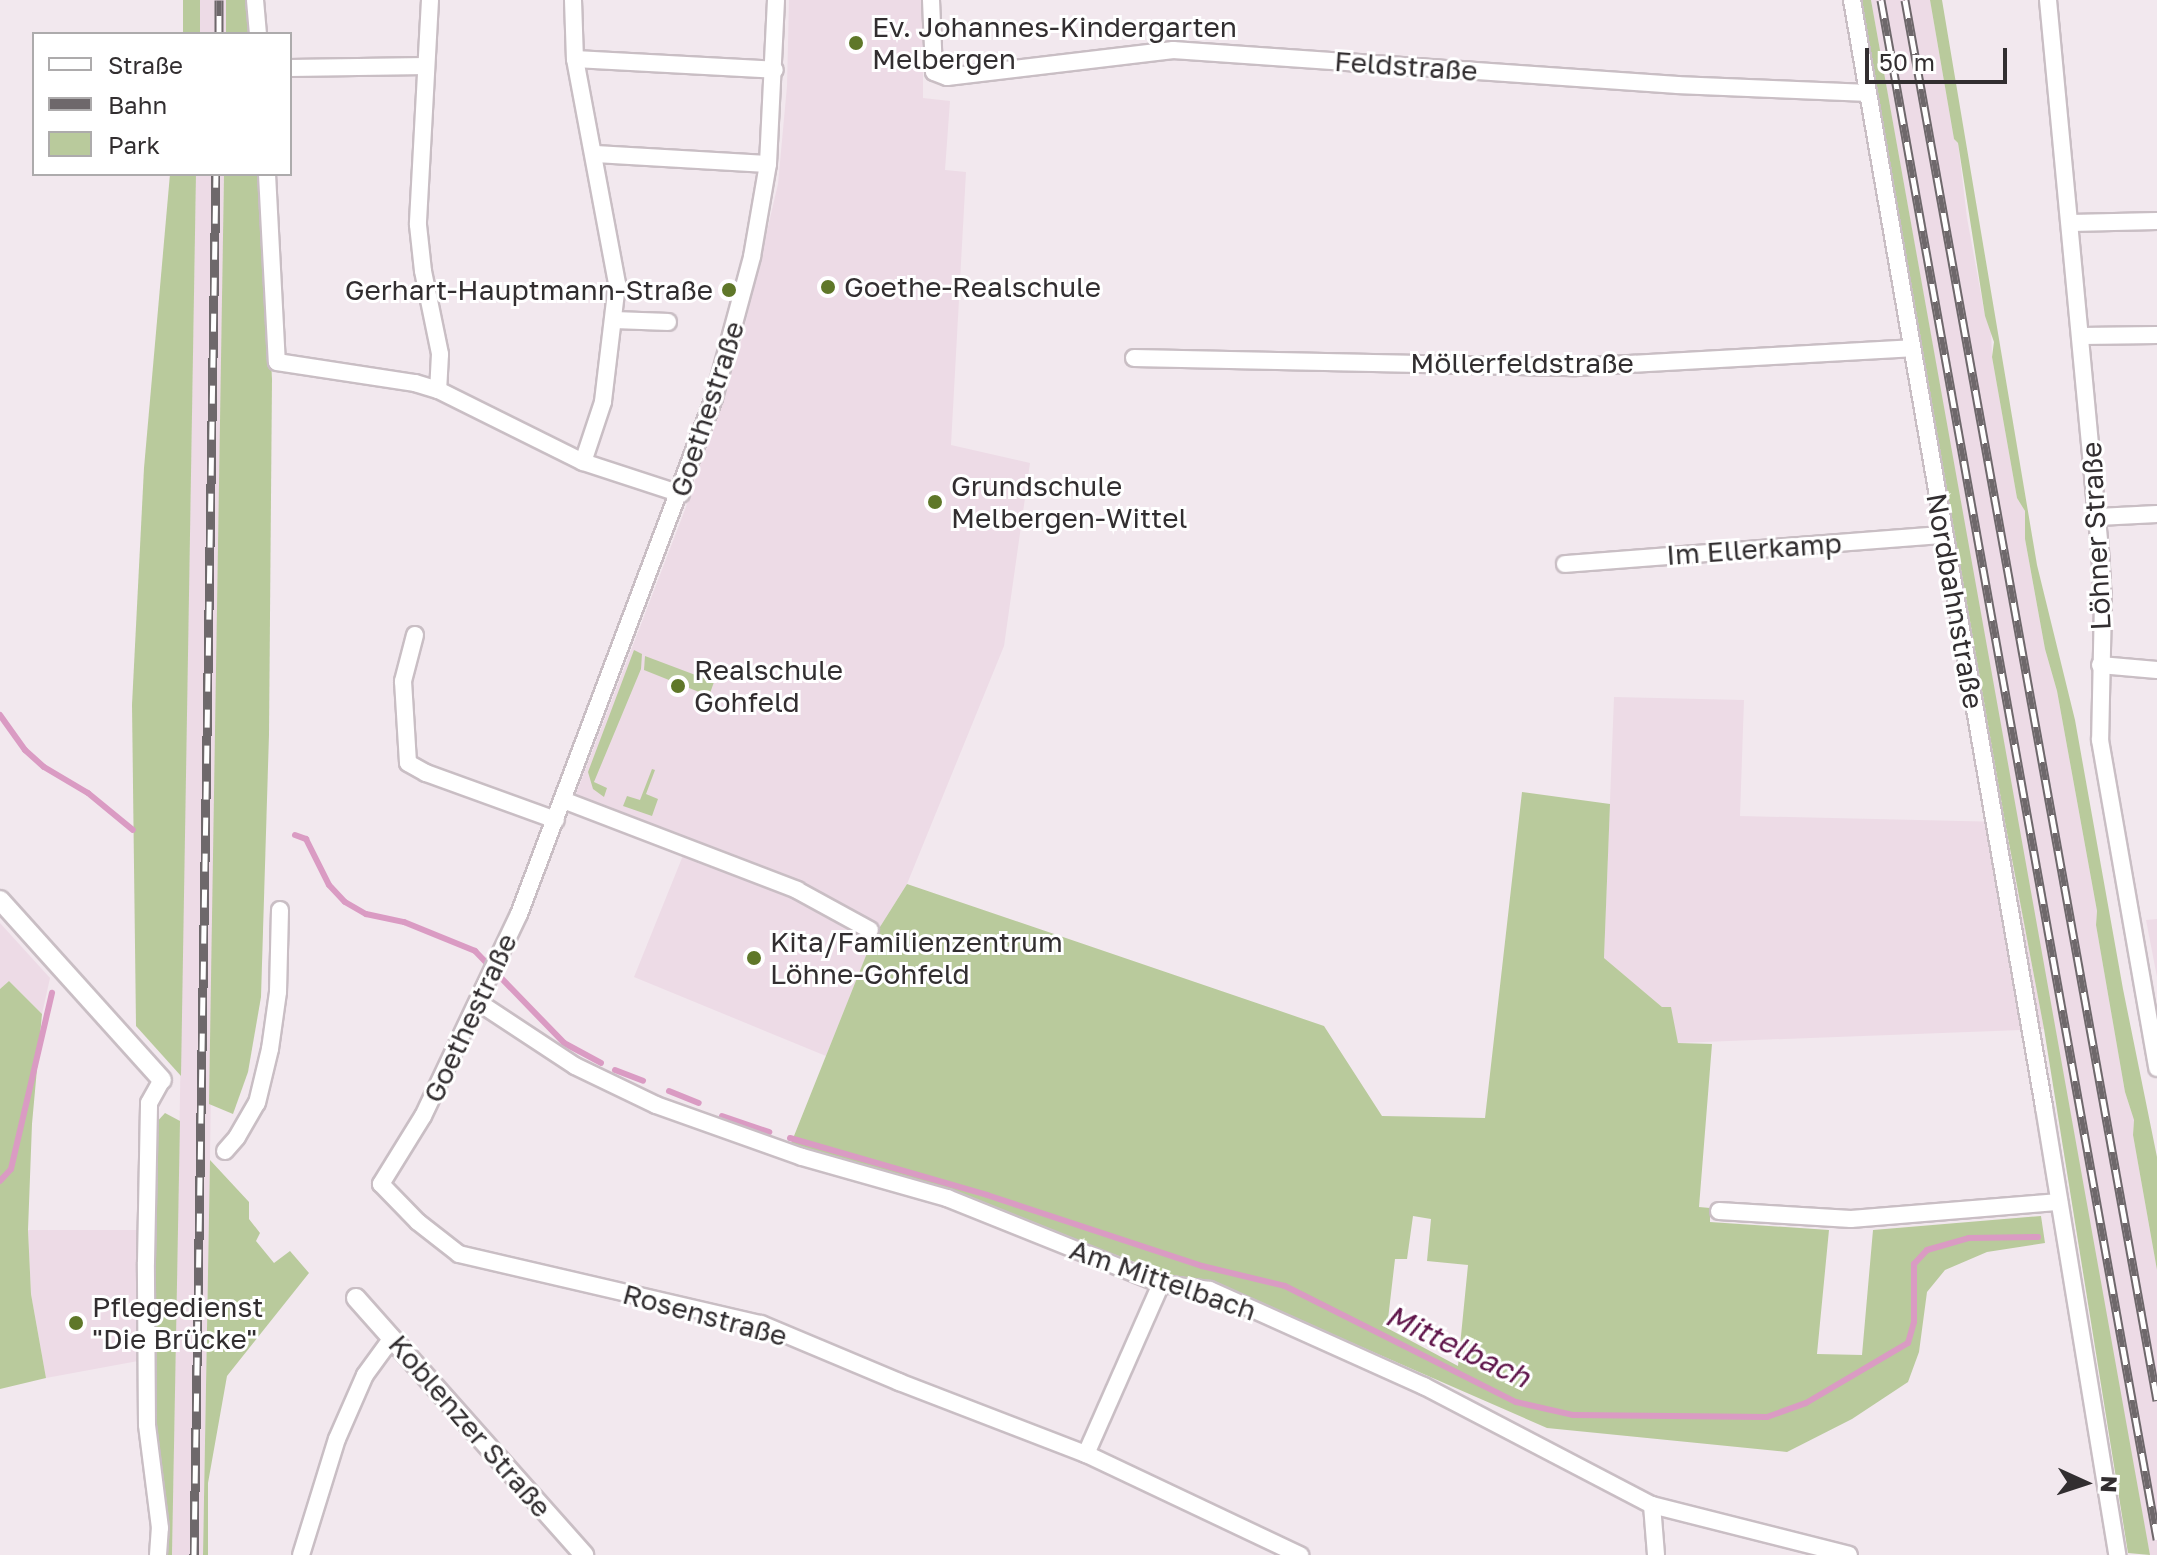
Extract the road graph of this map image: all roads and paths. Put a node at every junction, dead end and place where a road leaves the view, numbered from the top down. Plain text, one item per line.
1 (255, 0) edge
2 (430, 0) edge
3 (573, 0) edge
4 (776, 0) edge
5 (931, 0) edge
6 (1852, 0) edge
7 (2048, 0) edge
8 (258, 32) edge
9 (575, 59) junction
10 (426, 66) junction
11 (292, 68) edge
12 (775, 70) junction
13 (1867, 93) junction
14 (595, 154) junction
15 (768, 164) junction
16 (267, 176) edge
17 (2157, 221) edge
18 (2071, 223) junction
19 (615, 320) junction
20 (668, 322) dead end
21 (2157, 335) edge
22 (2082, 336) junction
23 (1911, 348) junction
24 (1134, 358) dead end
25 (438, 390) junction
26 (583, 462) junction
27 (681, 494) junction
28 (2157, 514) edge
29 (2098, 517) junction
30 (1943, 535) junction
31 (1565, 564) dead end
32 (415, 635) dead end
33 (2100, 665) junction
34 (2157, 670) edge
35 (563, 800) junction
36 (556, 820) junction
37 (0, 900) edge
38 (280, 910) dead end
39 (870, 930) dead end
40 (478, 1002) junction
41 (2157, 1068) edge
42 (162, 1080) joint
43 (225, 1151) dead end
44 (381, 1184) joint
45 (2059, 1202) junction
46 (1719, 1211) dead end
47 (1161, 1284) junction
48 (356, 1298) dead end
49 (392, 1338) junction
50 (1086, 1454) junction
51 (1652, 1505) junction
52 (1831, 1553) edge
53 (158, 1555) edge
54 (301, 1555) edge
55 (584, 1555) edge
56 (1300, 1555) edge
57 (1656, 1555) edge
58 (1849, 1555) edge
59 (2117, 1555) edge

1 - 8 street
2 - 10 street
3 - 9 street
4 - 12 street, Goethestraße
5 - 13 street, Feldstraße
6 - 13 street, Nordbahnstraße
7 - 18 street, Löhner Straße
9 - 12 street
9 - 14 street
10 - 11 street
10 - 25 street
12 - 15 street, Goethestraße
13 - 23 street, Nordbahnstraße
14 - 15 street
14 - 19 street
15 - 27 street, Goethestraße
16 - 25 street
17 - 18 street
18 - 22 street, Löhner Straße
19 - 20 street
19 - 26 street
21 - 22 street
22 - 29 street, Löhner Straße
23 - 24 street, Möllerfeldstraße
23 - 30 street, Nordbahnstraße
25 - 26 street
26 - 27 street
27 - 35 street, Goethestraße
28 - 29 street
29 - 33 street, Löhner Straße
30 - 31 street, Im Ellerkamp
30 - 45 street, Nordbahnstraße
32 - 36 street
33 - 34 street
33 - 41 street, Löhner Straße
35 - 36 street, Goethestraße
35 - 39 street
36 - 40 street, Goethestraße
37 - 42 street
38 - 43 street
40 - 44 street, Goethestraße
40 - 47 street, Am Mittelbach
42 - 53 street
44 - 50 street, Rosenstraße
45 - 46 street
45 - 59 street, Nordbahnstraße
47 - 50 street
47 - 51 street, Am Mittelbach
48 - 49 street, Koblenzer Straße
49 - 54 street
49 - 55 street, Koblenzer Straße
50 - 56 street, Rosenstraße
51 - 52 street, Am Mittelbach
51 - 57 street
52 - 58 street, Am Mittelbach

